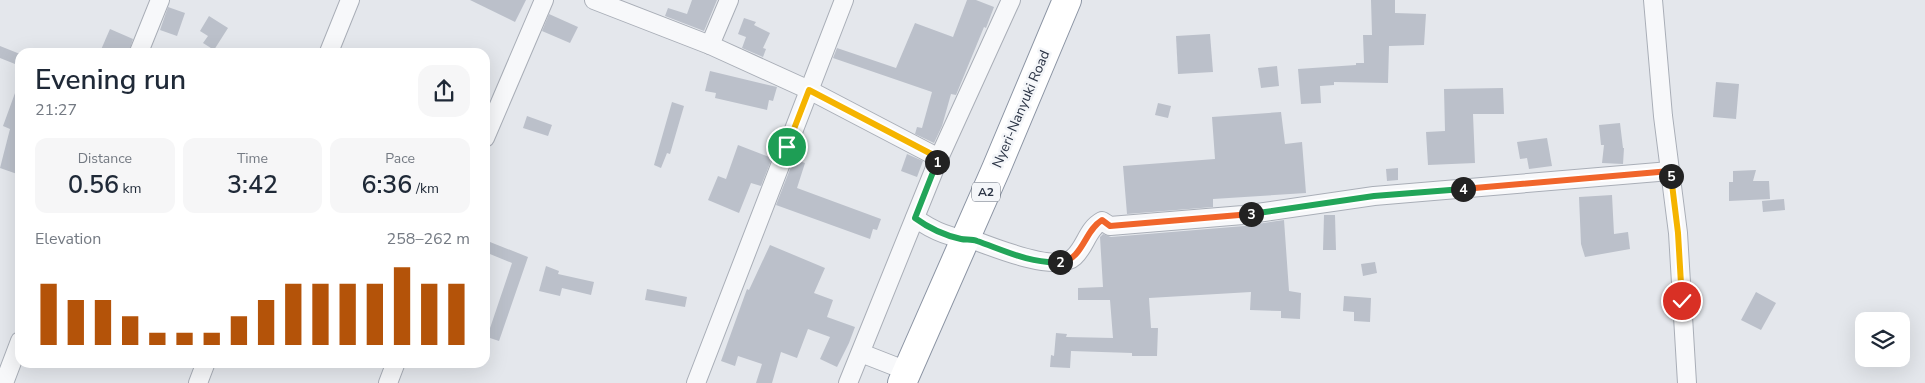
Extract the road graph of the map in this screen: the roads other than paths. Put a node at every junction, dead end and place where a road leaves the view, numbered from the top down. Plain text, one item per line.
1 (160, 0) edge
2 (350, 0) edge
3 (544, 0) edge
4 (594, 0) edge
5 (729, 0) edge
6 (844, 0) edge
7 (1011, 0) edge
8 (1067, 0) edge
9 (1654, 0) edge
10 (710, 45) junction
11 (141, 48) edge
12 (331, 48) edge
13 (809, 90) junction
14 (490, 126) edge
15 (939, 158) junction
16 (1670, 171) junction
17 (915, 218) junction
18 (969, 239) junction
19 (861, 353) junction
20 (15, 354) edge
21 (204, 368) edge
22 (394, 368) edge
23 (904, 377) edge
24 (4, 383) edge
25 (198, 383) edge
26 (388, 383) edge
27 (696, 383) edge
28 (848, 383) edge
29 (1687, 383) edge

1 - 11 street
2 - 12 street
3 - 14 street
4 - 10 street
5 - 10 street
6 - 13 street
7 - 15 street
8 - 18 highway, Nyeri-Nanyuki Road / A2
9 - 16 street
10 - 13 street
13 - 15 street
13 - 27 street
15 - 17 street
16 - 18 street
16 - 29 street
17 - 18 street
17 - 19 street
18 - 23 highway, Nyeri-Nanyuki Road / A2
19 - 23 street
19 - 28 street
20 - 24 street
21 - 25 street
22 - 26 street

